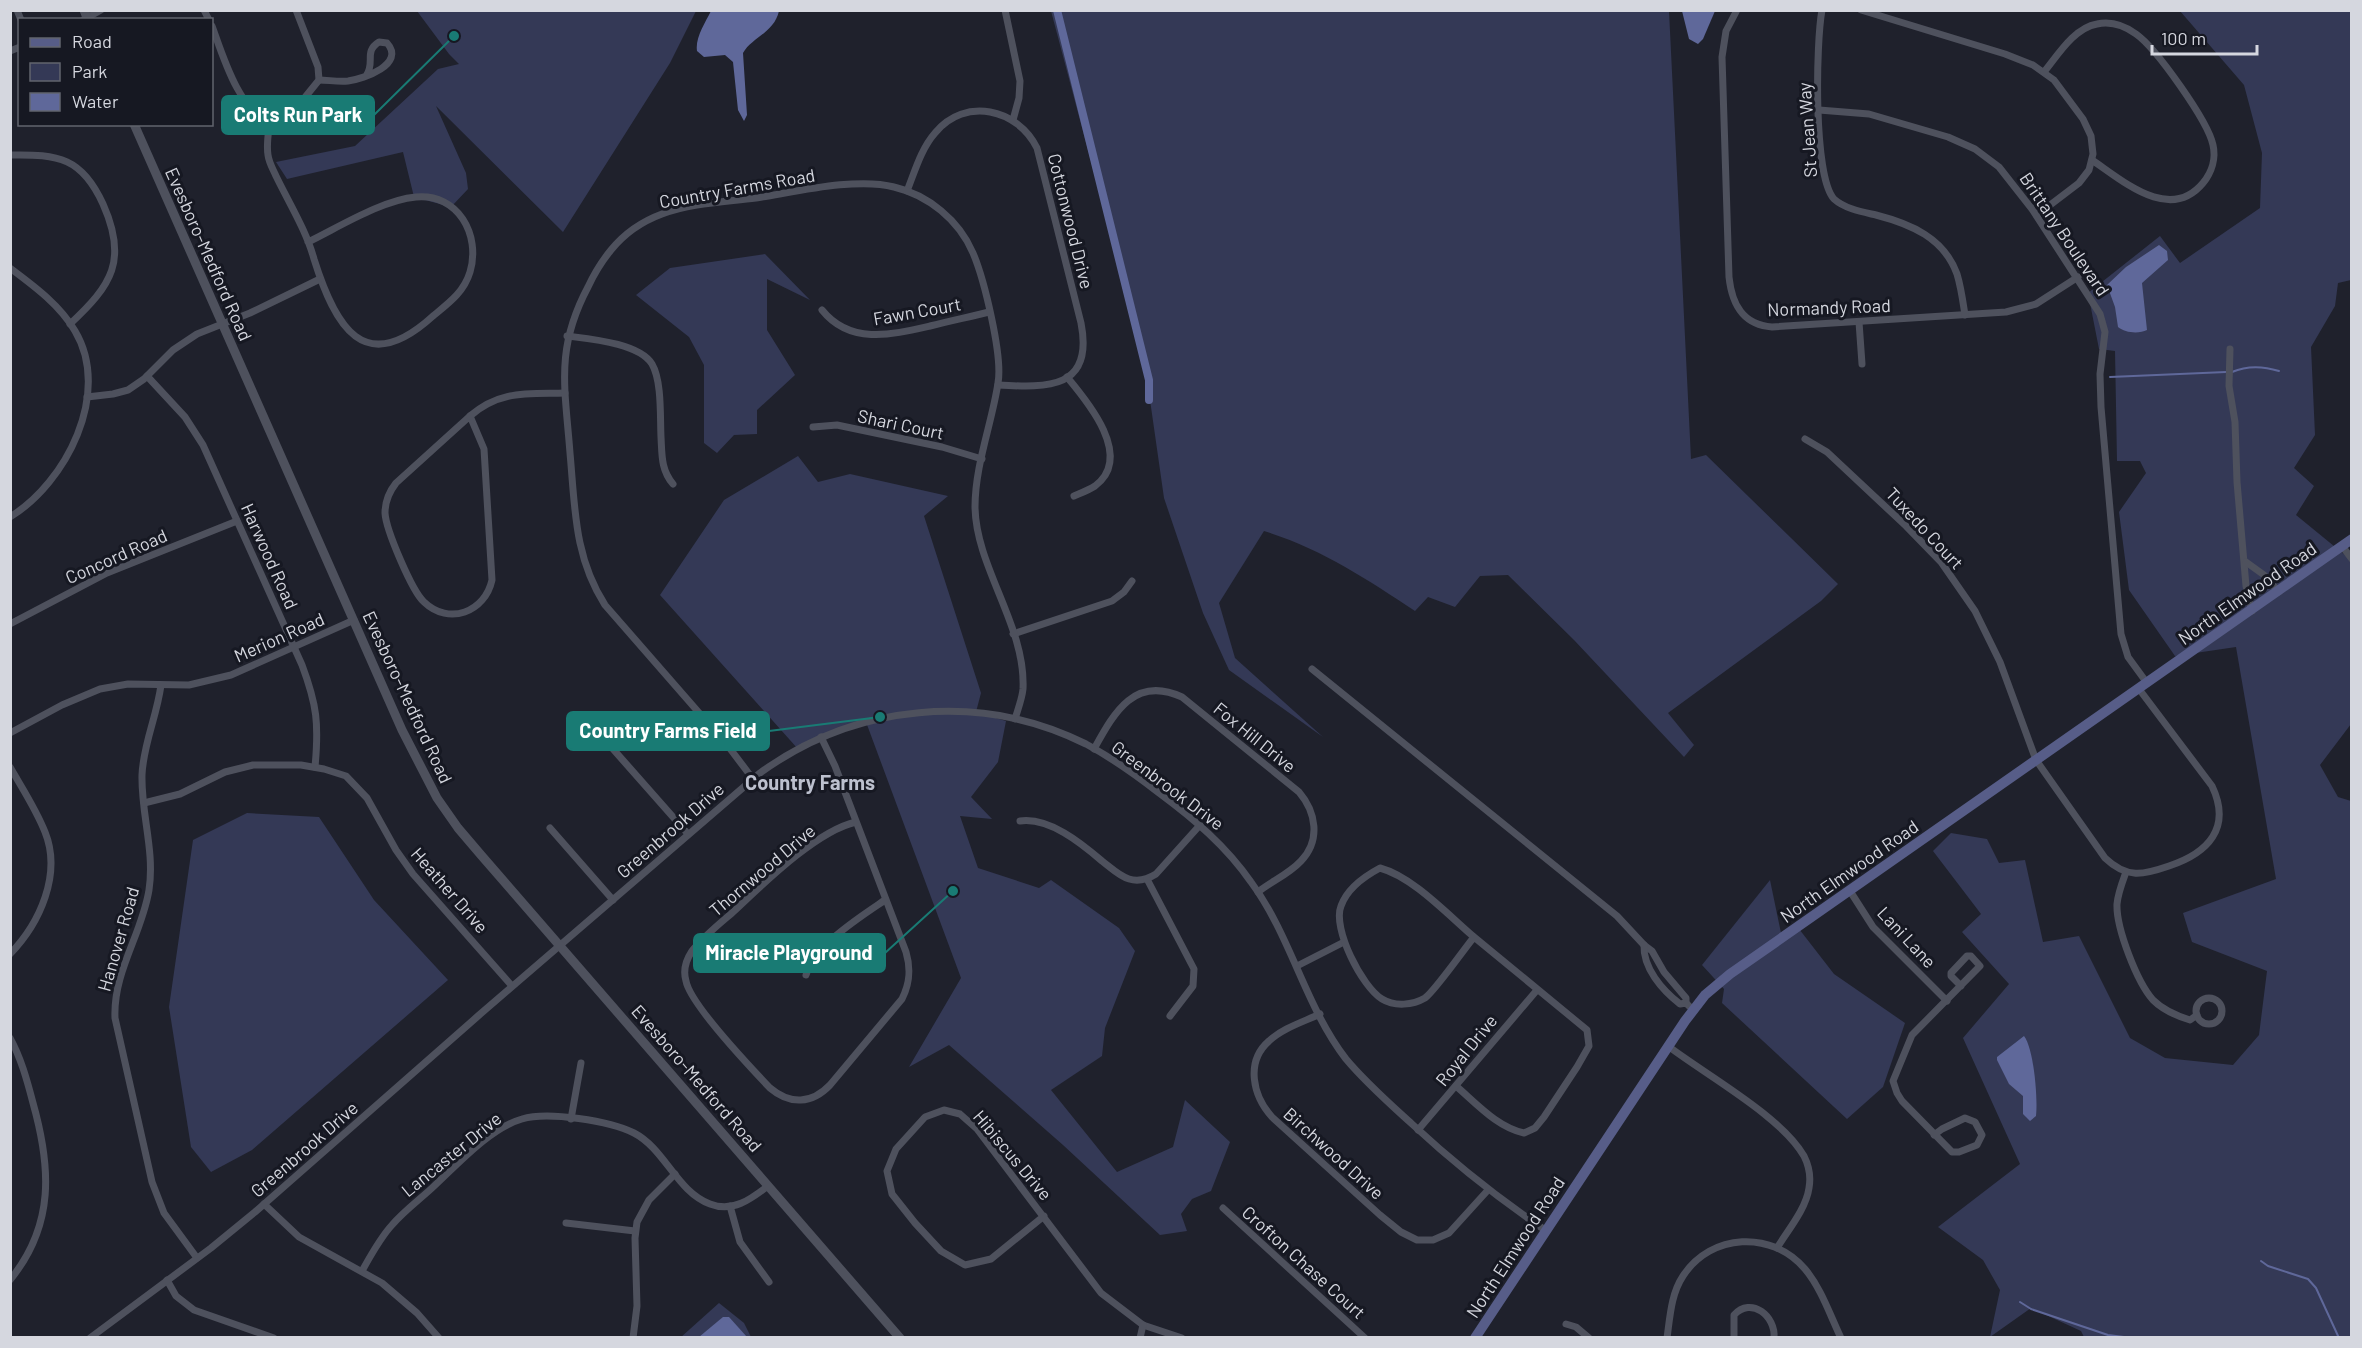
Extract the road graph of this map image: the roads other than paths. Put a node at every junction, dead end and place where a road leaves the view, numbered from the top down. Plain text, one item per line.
1 (101, 10) edge
2 (296, 10) edge
3 (1005, 10) edge
4 (1737, 10) edge
5 (1822, 10) edge
6 (1861, 10) edge
7 (86, 17) edge
8 (213, 28) edge
9 (2044, 72) junction
10 (366, 76) junction
11 (319, 80) junction
12 (1819, 110) junction
13 (270, 119) junction
14 (1013, 120) junction
15 (135, 126) edge
16 (10, 155) edge
17 (2092, 160) junction
18 (908, 191) junction
19 (2037, 215) junction
20 (308, 242) junction
21 (10, 268) edge
22 (2078, 277) junction
23 (320, 279) junction
24 (822, 310) dead end
25 (989, 312) junction
26 (1965, 315) junction
27 (1859, 322) junction
28 (222, 323) junction
29 (70, 324) junction
30 (567, 336) junction
31 (2230, 349) dead end
32 (1862, 364) dead end
33 (147, 376) junction
34 (1067, 377) junction
35 (998, 385) junction
36 (565, 393) junction
37 (87, 397) junction
38 (470, 416) junction
39 (813, 427) dead end
40 (1805, 439) dead end
41 (982, 459) junction
42 (674, 484) dead end
43 (1074, 496) dead end
44 (10, 517) edge
45 (237, 521) junction
46 (2347, 542) edge
47 (2352, 559) edge
48 (2246, 562) junction
49 (1132, 581) dead end
50 (2279, 592) junction
51 (2252, 610) junction
52 (354, 620) junction
53 (10, 624) edge
54 (1013, 634) junction
55 (293, 646) junction
56 (1312, 669) dead end
57 (161, 685) junction
58 (2143, 686) junction
59 (1015, 719) junction
60 (579, 722) dead end
61 (10, 733) edge
62 (821, 737) junction
63 (1094, 748) junction
64 (2036, 760) junction
65 (10, 767) edge
66 (315, 767) junction
67 (753, 779) junction
68 (144, 803) junction
69 (1020, 821) dead end
70 (856, 822) junction
71 (1200, 825) junction
72 (550, 828) dead end
73 (688, 834) junction
74 (2126, 872) junction
75 (1147, 879) junction
76 (1850, 891) junction
77 (1258, 892) junction
78 (613, 900) junction
79 (885, 900) junction
80 (1474, 937) junction
81 (1344, 942) junction
82 (559, 946) junction
83 (10, 954) edge
84 (1297, 966) junction
85 (806, 975) dead end
86 (513, 986) junction
87 (1961, 986) junction
88 (1537, 990) junction
89 (1947, 1001) junction
90 (1690, 1006) junction
91 (1320, 1014) junction
92 (2197, 1015) dead end
93 (1170, 1016) dead end
94 (10, 1038) edge
95 (1668, 1047) junction
96 (581, 1063) dead end
97 (1456, 1086) junction
98 (571, 1119) junction
99 (1418, 1130) junction
100 (1934, 1135) junction
101 (675, 1174) junction
102 (768, 1186) junction
103 (1488, 1190) junction
104 (264, 1204) junction
105 (730, 1206) junction
106 (1223, 1208) dead end
107 (1044, 1216) junction
108 (566, 1223) dead end
109 (1545, 1230) junction
110 (635, 1231) junction
111 (1777, 1248) junction
112 (197, 1258) junction
113 (362, 1271) junction
114 (10, 1280) edge
115 (167, 1280) junction
116 (769, 1282) dead end
117 (1566, 1324) dead end
118 (1143, 1325) junction
119 (90, 1338) edge
120 (274, 1338) edge
121 (438, 1338) edge
122 (633, 1338) edge
123 (900, 1338) edge
124 (1140, 1338) edge
125 (1182, 1338) edge
126 (1365, 1338) edge
127 (1475, 1338) edge
128 (1589, 1338) edge
129 (1668, 1338) edge
130 (1734, 1338) edge
131 (1774, 1338) edge
132 (1841, 1338) edge

1 - 7 street
2 - 11 street
3 - 14 street
4 - 27 street, Normandy Road
5 - 12 street, St Jean Way
6 - 9 street
8 - 13 street
9 - 17 street
9 - 17 street
10 - 10 street
10 - 11 street
11 - 13 street
12 - 19 street, Brittany Boulevard
12 - 26 street, St Jean Way
13 - 20 street
14 - 18 street
14 - 34 street, Cottonwood Drive
15 - 28 street, Evesboro-Medford Road
16 - 29 street
17 - 19 street
18 - 25 street, Country Farms Road
18 - 30 street, Country Farms Road
19 - 22 street, Brittany Boulevard
20 - 23 street
20 - 23 street
21 - 29 street
22 - 26 street, Normandy Road
22 - 58 street, Brittany Boulevard
23 - 28 street
24 - 25 street, Fawn Court
25 - 35 street, Country Farms Road
26 - 27 street, Normandy Road
27 - 32 street
28 - 33 street
28 - 52 street, Evesboro-Medford Road
29 - 37 street
30 - 36 street, Country Farms Road
30 - 42 street
31 - 48 street
33 - 37 street
33 - 45 street, Harwood Road
34 - 35 street
34 - 43 street
35 - 41 street, Country Farms Road
36 - 38 street
36 - 67 street, Country Farms Road
37 - 44 street
38 - 38 street
39 - 41 street, Shari Court
40 - 64 street, Tuxedo Court
41 - 54 street, Country Farms Road
45 - 53 street, Concord Road
45 - 55 street, Harwood Road
46 - 47 street
46 - 50 main road, North Elmwood Road
48 - 50 street
48 - 51 street
49 - 54 street
50 - 51 main road, North Elmwood Road
51 - 58 main road, North Elmwood Road
52 - 55 street, Merion Road
52 - 82 street, Evesboro-Medford Road
54 - 59 street, Country Farms Road
55 - 57 street, Merion Road
55 - 66 street, Harwood Road
56 - 90 street
57 - 61 street, Merion Road
57 - 68 street, Hanover Road
58 - 64 main road, North Elmwood Road
58 - 74 street, Brittany Boulevard
59 - 62 street, Greenbrook Drive
59 - 63 street, Greenbrook Drive
60 - 73 street
62 - 67 street, Greenbrook Drive
62 - 70 street, Thornwood Drive
63 - 71 street, Greenbrook Drive
63 - 77 street, Fox Hill Drive
64 - 74 street, Tuxedo Court
64 - 76 main road, North Elmwood Road
65 - 83 street
66 - 68 street, Heather Drive
66 - 86 street, Heather Drive
67 - 73 street, Greenbrook Drive
68 - 112 street, Hanover Road
69 - 75 street
70 - 79 street, Thornwood Drive
70 - 79 street, Thornwood Drive
71 - 75 street
71 - 77 street, Greenbrook Drive
72 - 78 street
73 - 78 street, Greenbrook Drive
74 - 92 street
75 - 93 street
76 - 89 street, Lani Lane
76 - 90 main road, North Elmwood Road
77 - 84 street, Greenbrook Drive
78 - 82 street, Greenbrook Drive
79 - 85 street
80 - 81 street
80 - 81 street
80 - 88 street
81 - 84 street
82 - 86 street, Greenbrook Drive
82 - 102 street, Evesboro-Medford Road
84 - 91 street, Greenbrook Drive
86 - 104 street, Greenbrook Drive
87 - 87 street
87 - 89 street
88 - 97 street, Royal Drive
88 - 97 street
89 - 100 street
90 - 95 main road, North Elmwood Road
91 - 99 street, Greenbrook Drive
91 - 103 street, Birchwood Drive
94 - 114 street
95 - 109 main road, North Elmwood Road
95 - 111 street
96 - 98 street
97 - 99 street, Royal Drive
98 - 101 street, Lancaster Drive
98 - 113 street, Lancaster Drive
99 - 103 street, Greenbrook Drive
100 - 100 street
101 - 105 street, Lancaster Drive
101 - 110 street
102 - 105 street
102 - 123 street, Evesboro-Medford Road
103 - 109 street, Greenbrook Drive
104 - 112 street, Greenbrook Drive
104 - 113 street
105 - 116 street
106 - 126 street, Crofton Chase Court
107 - 107 street, Hibiscus Drive
107 - 118 street, Hibiscus Drive
108 - 110 street
109 - 127 main road, North Elmwood Road
110 - 122 street
111 - 129 street
111 - 132 street
112 - 115 street, Greenbrook Drive
113 - 121 street
115 - 119 street, Greenbrook Drive
115 - 120 street
117 - 128 street
118 - 124 street
118 - 125 street, Hibiscus Drive
130 - 131 street

